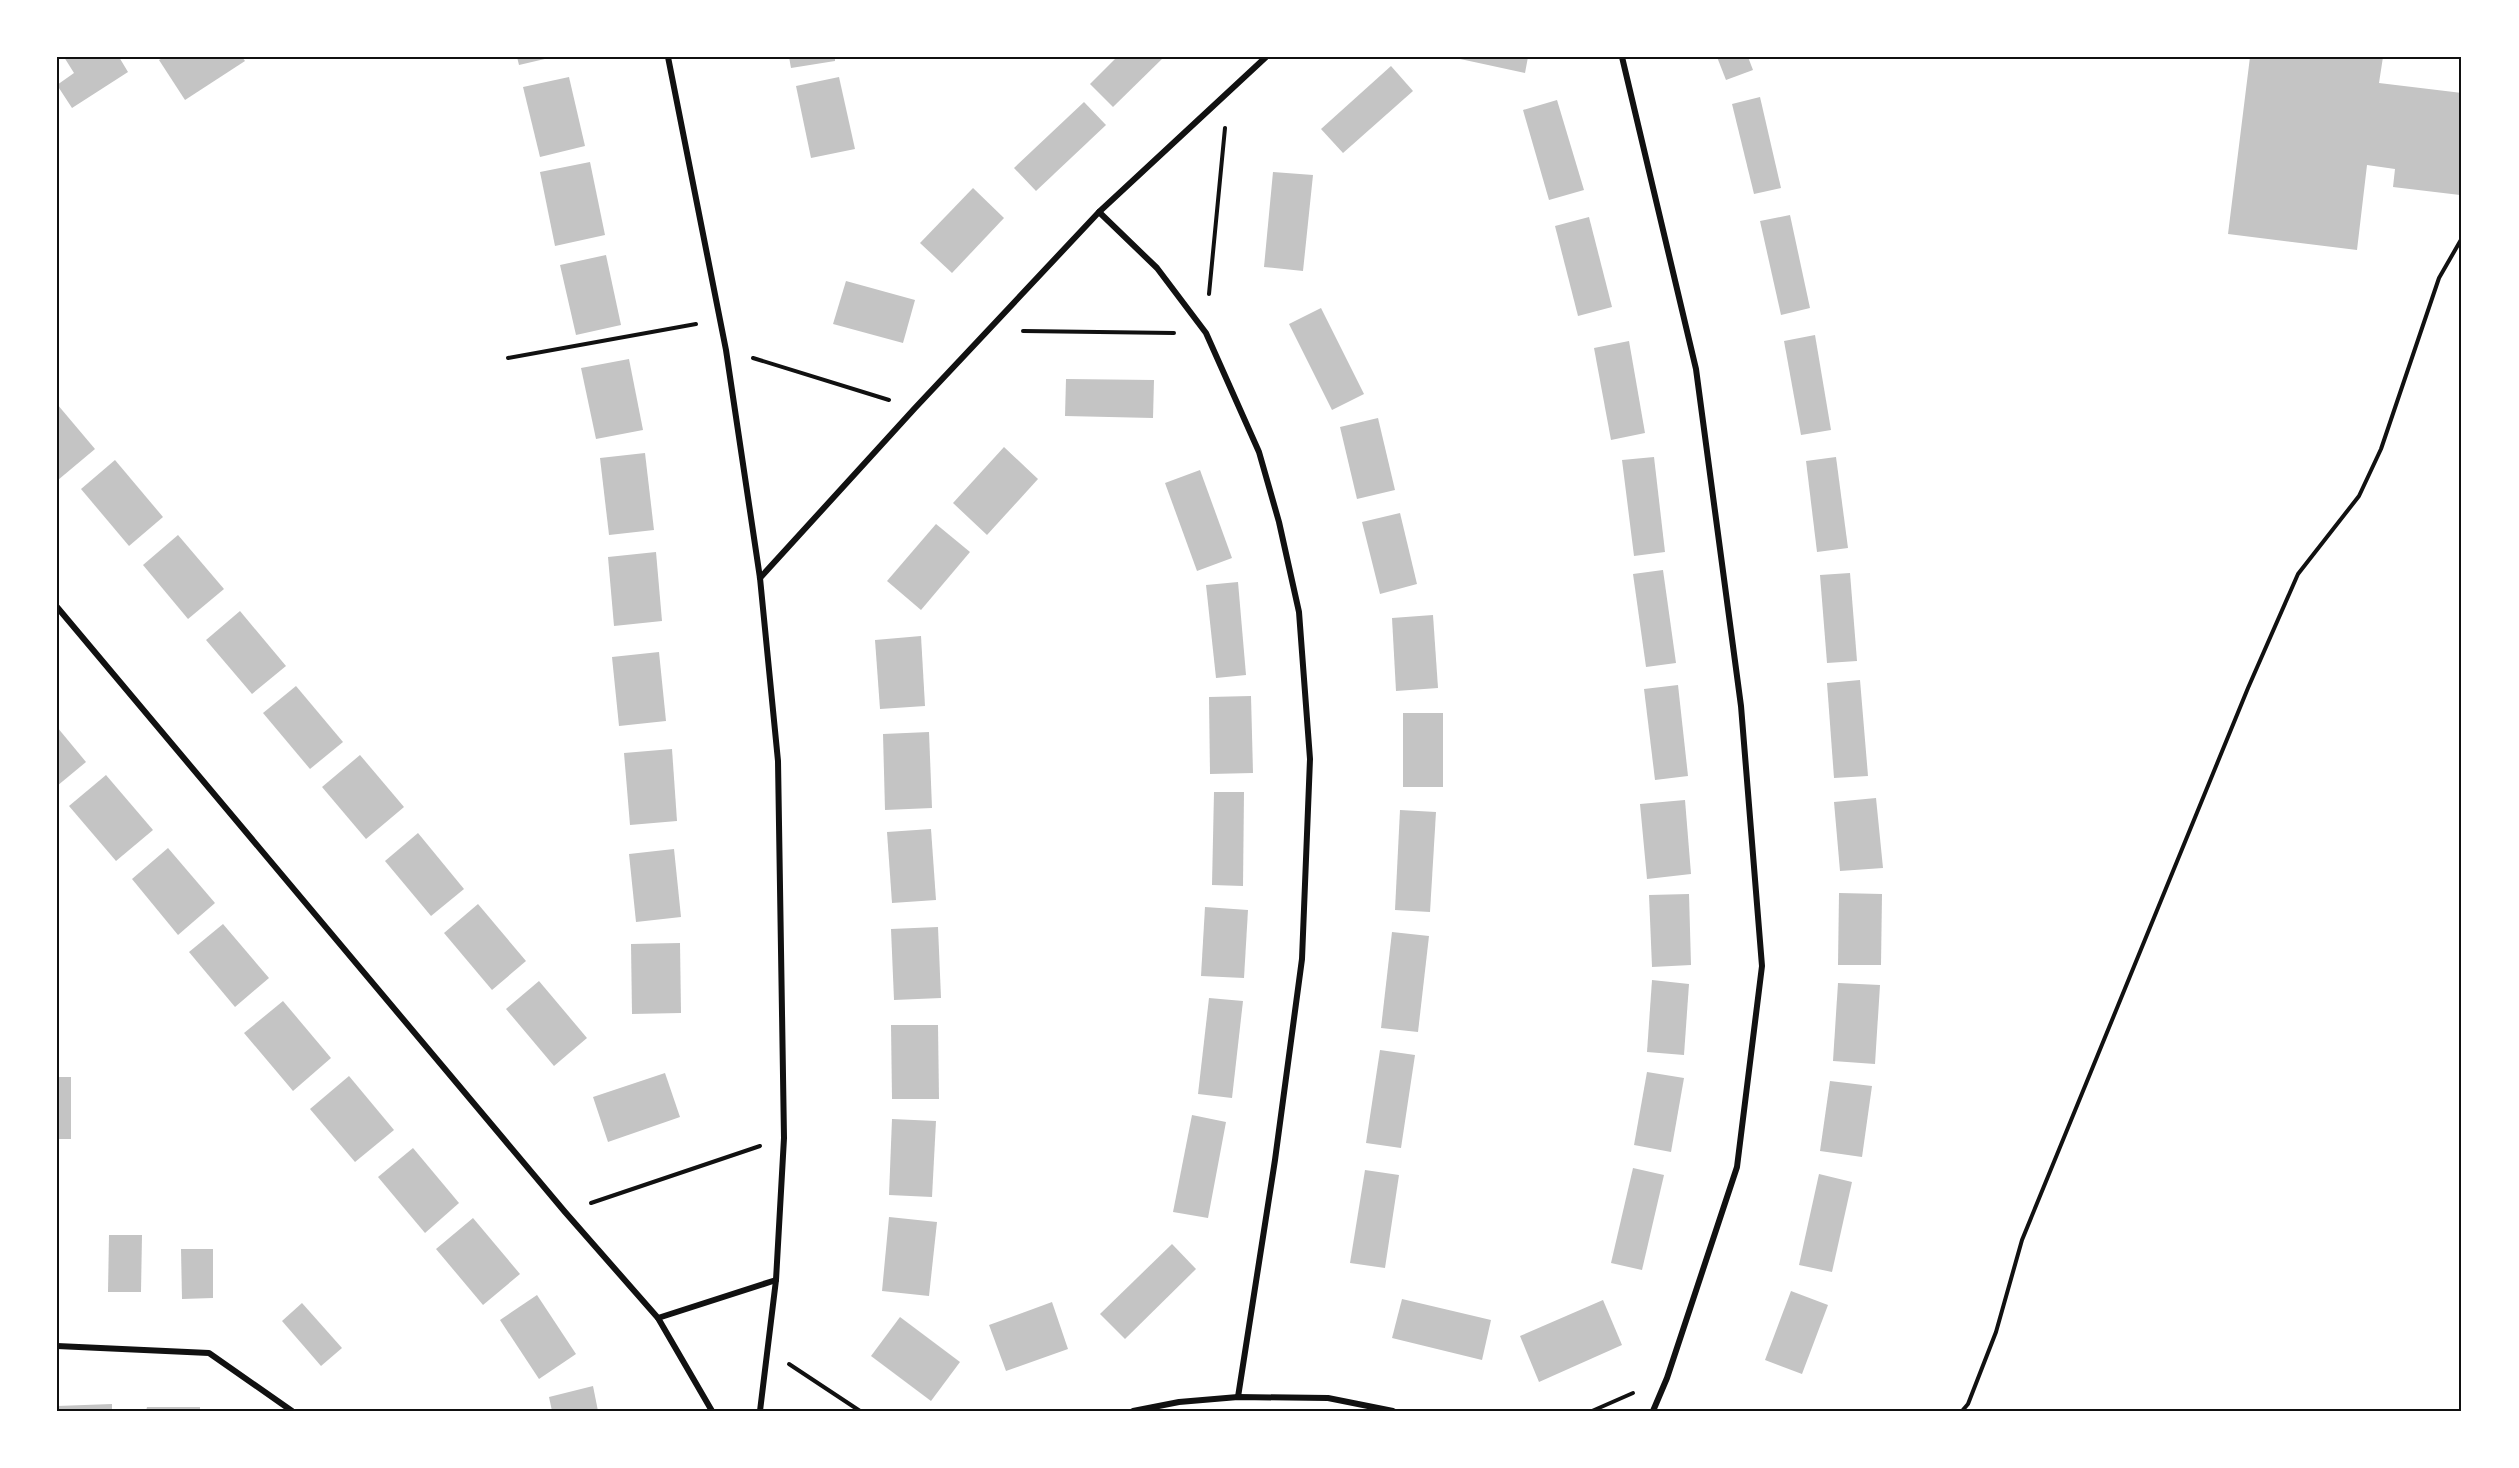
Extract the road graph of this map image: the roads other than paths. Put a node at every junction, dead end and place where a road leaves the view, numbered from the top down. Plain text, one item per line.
1 (668, 57) edge
2 (1266, 57) edge
3 (1622, 57) edge
4 (1099, 212) junction
5 (760, 578) junction
6 (57, 607) edge
7 (776, 1281) junction
8 (658, 1318) junction
9 (57, 1346) edge
10 (1238, 1397) junction
11 (292, 1411) edge
12 (712, 1411) edge
13 (760, 1411) edge
14 (1133, 1411) edge
15 (1393, 1411) edge
16 (1653, 1411) edge

1 - 5 street
2 - 4 street
3 - 16 street
4 - 5 street
4 - 10 street
5 - 7 street
6 - 8 street
7 - 8 street
7 - 13 street
8 - 12 street
9 - 11 street
10 - 14 street
10 - 15 street

